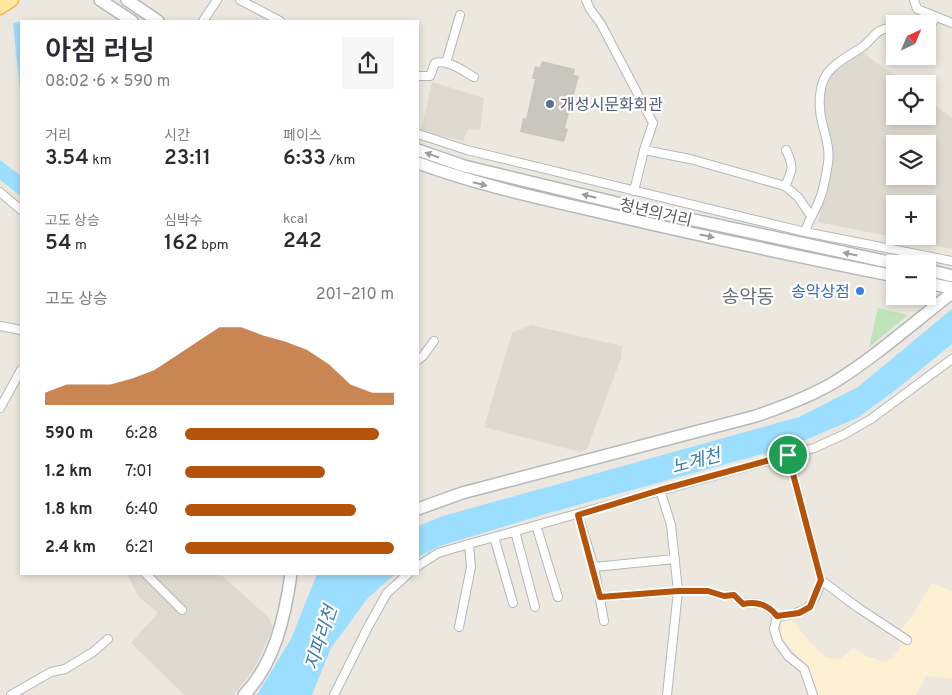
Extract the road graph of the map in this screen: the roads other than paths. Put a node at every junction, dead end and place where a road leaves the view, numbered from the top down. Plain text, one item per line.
1 (12, 0) edge
2 (100, 0) edge
3 (127, 0) edge
4 (217, 0) edge
5 (240, 0) edge
6 (586, 0) edge
7 (914, 0) edge
8 (0, 8) edge
9 (460, 15) dead end
10 (929, 15) edge
11 (936, 18) edge
12 (130, 20) edge
13 (157, 20) edge
14 (204, 20) edge
15 (278, 20) edge
16 (952, 23) edge
17 (886, 29) edge
18 (446, 63) junction
19 (419, 76) edge
20 (474, 77) dead end
21 (419, 134) edge
22 (419, 150) edge
23 (644, 150) junction
24 (786, 150) dead end
25 (419, 163) edge
26 (785, 186) junction
27 (634, 191) junction
28 (0, 192) edge
29 (20, 209) edge
30 (811, 216) junction
31 (805, 232) junction
32 (886, 261) edge
33 (952, 261) edge
34 (936, 272) edge
35 (886, 274) edge
36 (952, 276) edge
37 (936, 285) edge
38 (952, 288) edge
39 (952, 293) edge
40 (0, 326) edge
41 (20, 330) edge
42 (434, 341) dead end
43 (419, 359) edge
44 (951, 364) edge
45 (20, 372) edge
46 (0, 408) edge
47 (788, 455) junction
48 (660, 490) junction
49 (419, 509) edge
50 (578, 515) junction
51 (536, 525) junction
52 (515, 531) junction
53 (494, 537) junction
54 (472, 541) junction
55 (675, 559) junction
56 (419, 565) edge
57 (594, 567) junction
58 (147, 575) edge
59 (291, 575) edge
60 (407, 575) edge
61 (821, 580) junction
62 (678, 591) junction
63 (558, 597) dead end
64 (600, 597) junction
65 (513, 603) dead end
66 (535, 607) dead end
67 (182, 610) dead end
68 (777, 616) junction
69 (604, 621) dead end
70 (459, 627) dead end
71 (108, 640) dead end
72 (907, 640) dead end
73 (11, 695) edge
74 (244, 695) edge
75 (334, 695) edge
76 (667, 695) edge
77 (813, 695) edge

1 - 8 main road
2 - 12 main road
3 - 13 main road
4 - 14 street
5 - 15 street
6 - 23 street
7 - 10 street
9 - 18 street
11 - 16 street
17 - 30 street
18 - 19 street
18 - 20 street
21 - 27 street
32 -> 22 main road, 청년의거리
23 - 26 street
23 - 27 street
24 - 26 street
25 -> 35 main road, 청년의거리
26 - 30 street
27 - 31 street
28 - 29 street
30 - 31 street
31 - 33 street
34 - 36 main road
37 - 38 main road
39 - 49 main road
40 - 41 street
42 - 43 street
44 - 47 street
45 - 46 street
47 - 48 street
47 - 61 street
48 - 50 street
48 - 55 street
50 - 51 street
50 - 57 street
51 - 52 street
51 - 63 street
52 - 53 street
52 - 66 street
53 - 54 street
53 - 65 street
54 - 56 street
54 - 70 street
55 - 57 street
55 - 62 street
57 - 64 street
58 - 67 street
59 - 74 main road
60 - 75 street
61 - 68 street
61 - 72 street
62 - 64 street
62 - 68 street
62 - 76 street
64 - 69 street
68 - 77 street
71 - 73 street

